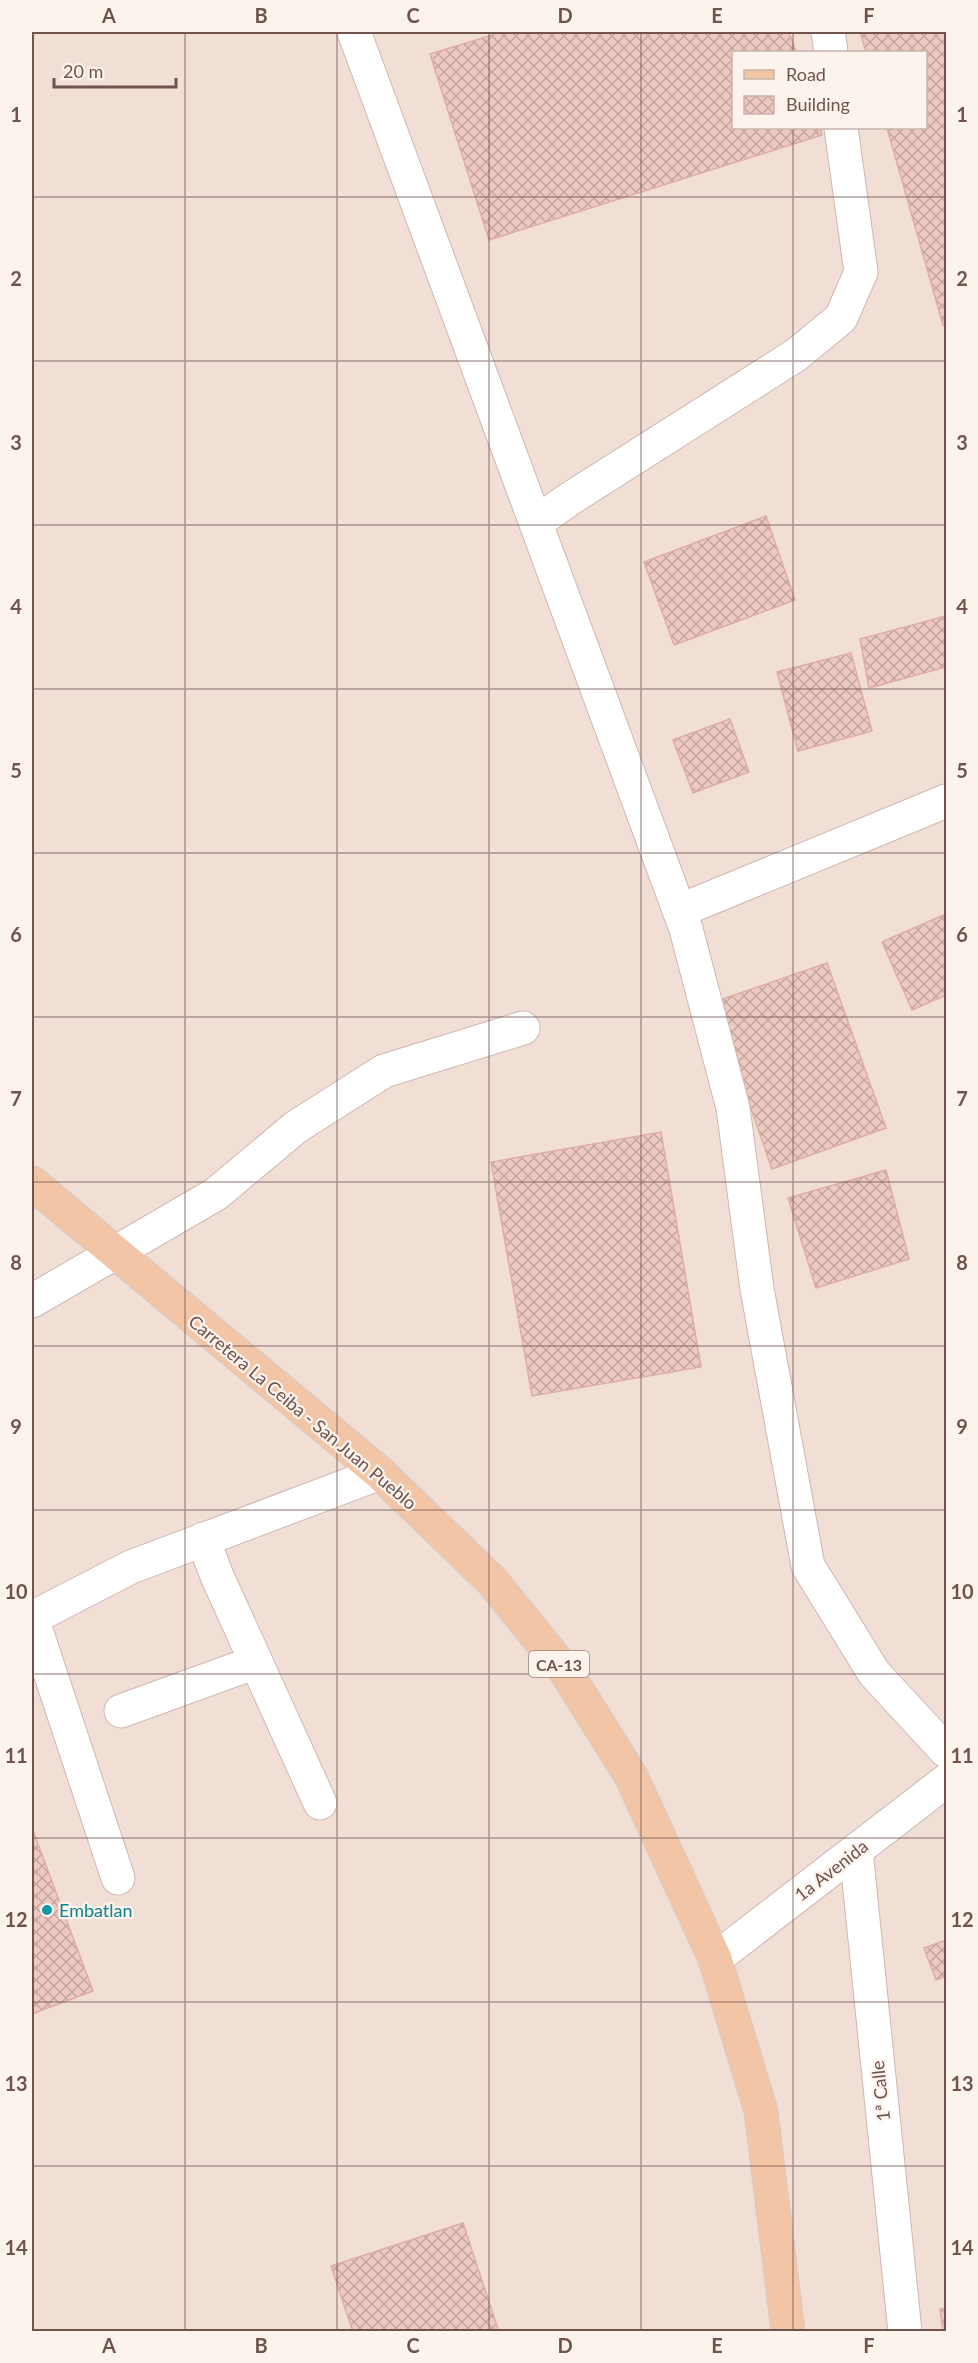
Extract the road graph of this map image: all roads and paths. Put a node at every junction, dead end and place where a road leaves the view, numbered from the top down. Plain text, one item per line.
1 (354, 32) edge
2 (828, 32) edge
3 (831, 51) edge
4 (841, 129) edge
5 (536, 523) junction
6 (946, 801) edge
7 (679, 911) junction
8 (523, 1028) dead end
9 (32, 1183) edge
10 (115, 1254) junction
11 (32, 1301) edge
12 (380, 1473) junction
13 (203, 1539) junction
14 (256, 1662) junction
15 (121, 1711) dead end
16 (946, 1750) edge
17 (946, 1781) edge
18 (320, 1803) dead end
19 (856, 1851) junction
20 (118, 1878) dead end
21 (715, 1959) junction
22 (788, 2331) edge
23 (905, 2331) edge

1 - 5 street
2 - 3 street
4 - 5 street
5 - 7 street
6 - 7 street
7 - 16 street
8 - 10 street
9 - 10 main road, Carretera La Ceiba - San Juan Pueblo / CA-13
10 - 11 street
10 - 12 main road, Carretera La Ceiba - San Juan Pueblo / CA-13
12 - 13 street
12 - 21 main road, Carretera La Ceiba - San Juan Pueblo / CA-13
13 - 14 street
13 - 20 street
14 - 15 street
14 - 18 street
17 - 19 street, 1a Avenida
19 - 21 street, 1a Avenida
19 - 23 street, 1ª Calle
21 - 22 main road, Carretera La Ceiba - San Juan Pueblo / CA-13

